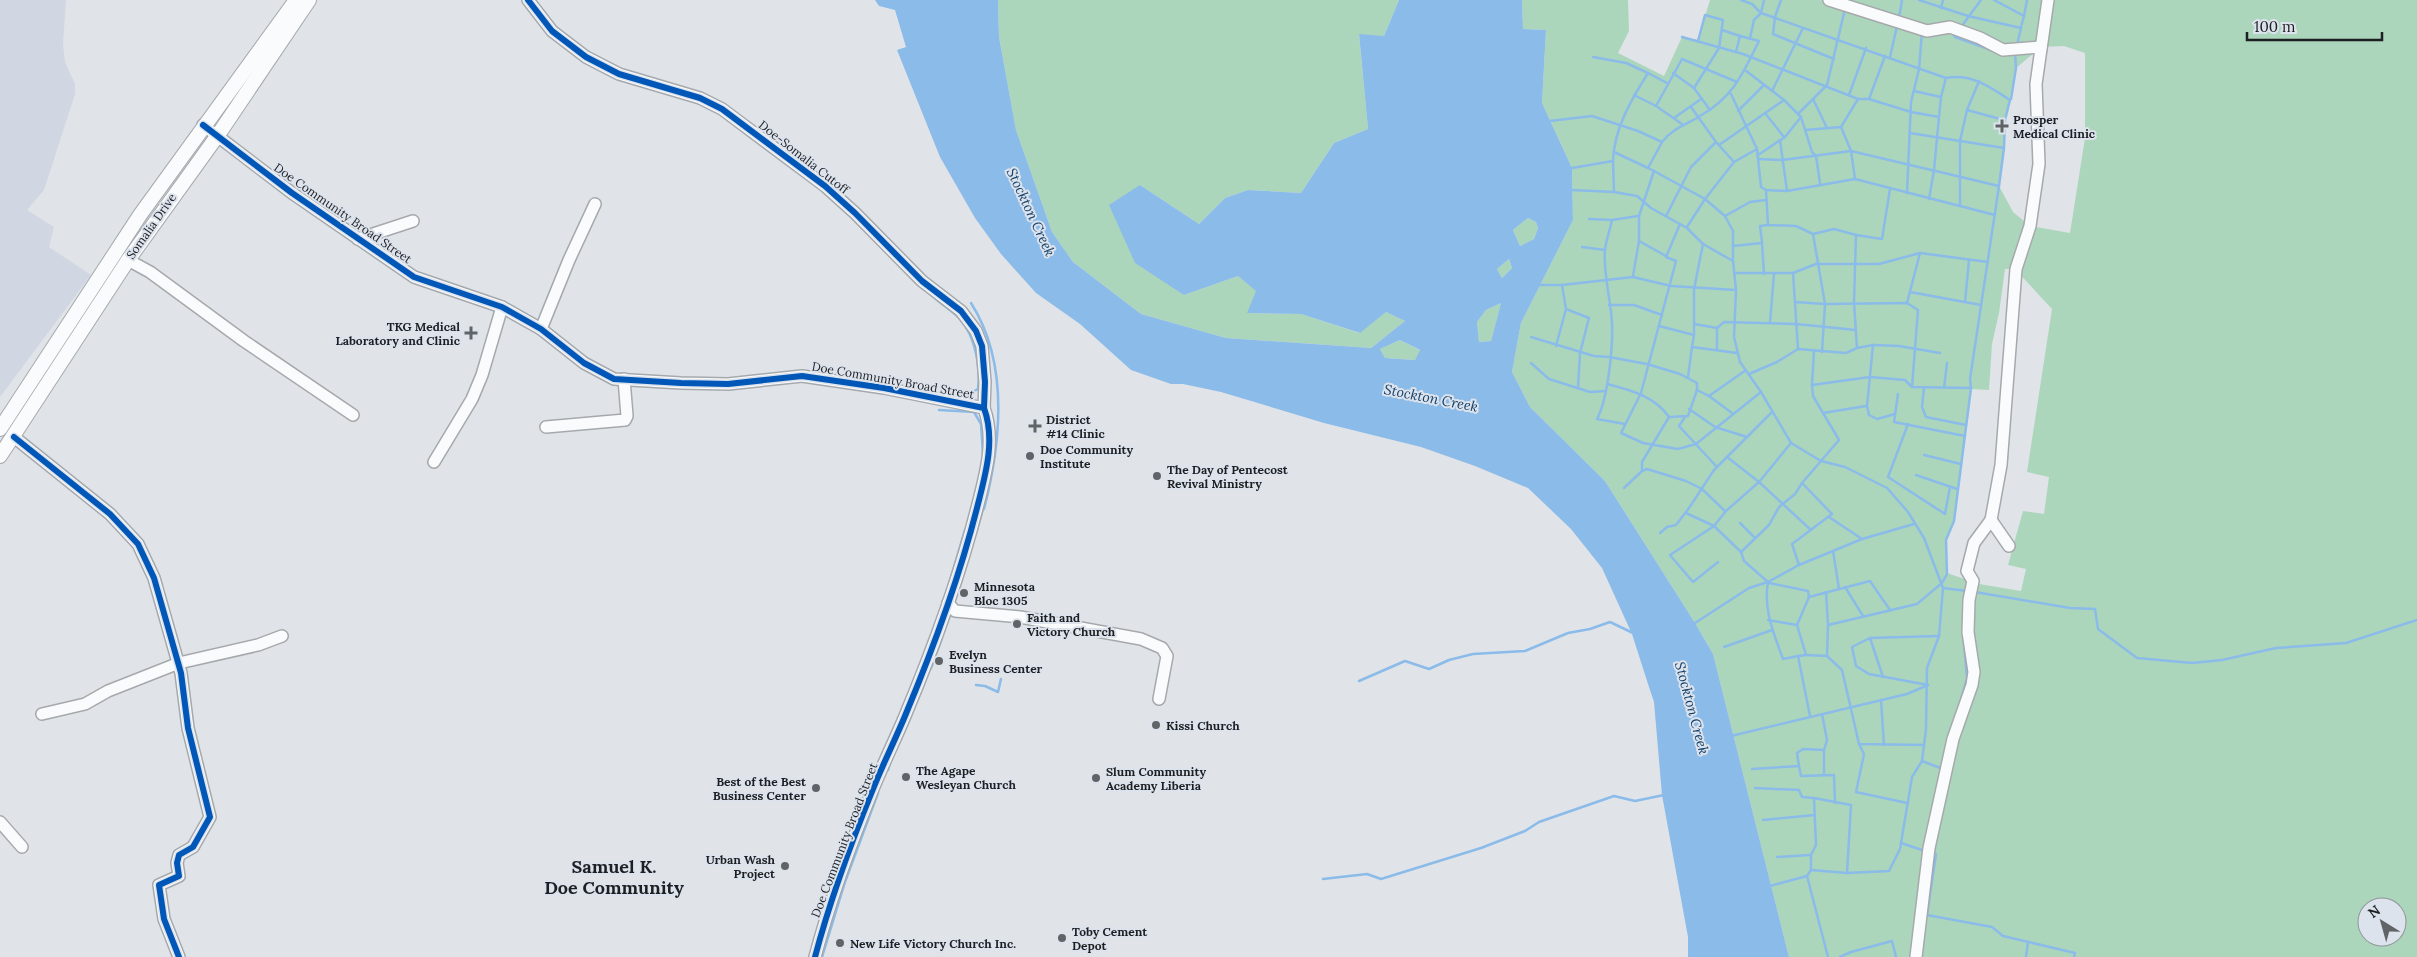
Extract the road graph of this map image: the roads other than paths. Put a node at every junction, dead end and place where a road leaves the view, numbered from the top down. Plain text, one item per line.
1 (296, 0) edge
2 (310, 0) edge
3 (528, 0) edge
4 (1829, 0) edge
5 (2048, 0) edge
6 (2041, 48) junction
7 (203, 125) junction
8 (218, 135) junction
9 (595, 204) dead end
10 (413, 221) dead end
11 (358, 239) junction
12 (128, 260) junction
13 (502, 307) junction
14 (542, 329) junction
15 (624, 379) junction
16 (984, 408) junction
17 (9, 415) junction
18 (353, 415) dead end
19 (23, 423) junction
20 (546, 427) dead end
21 (0, 429) edge
22 (14, 437) junction
23 (0, 456) edge
24 (434, 462) dead end
25 (1991, 520) junction
26 (2008, 546) dead end
27 (948, 603) junction
28 (282, 636) dead end
29 (178, 663) junction
30 (1159, 699) dead end
31 (42, 714) dead end
32 (0, 822) edge
33 (22, 846) dead end
34 (179, 957) edge
35 (815, 957) edge
36 (1916, 957) edge

1 - 7 main road, Somalia Drive
2 - 8 main road, Somalia Drive
3 - 16 street, Doe-Somalia Cutoff
4 - 6 street
5 - 6 street
6 - 25 street
7 - 8 street, Doe Community Broad Street
7 - 17 main road, Somalia Drive
8 - 11 street, Doe Community Broad Street
8 - 12 main road, Somalia Drive
9 - 14 street
10 - 11 street
11 - 13 street, Doe Community Broad Street
12 - 18 street
12 - 19 main road, Somalia Drive
13 - 14 street, Doe Community Broad Street
13 - 24 street
14 - 15 street, Doe Community Broad Street
15 - 16 street, Doe Community Broad Street
15 - 20 street
16 - 27 street, Doe Community Broad Street
17 - 19 main road
17 - 21 main road, Somalia Drive
19 - 22 main road, Somalia Drive
22 - 23 main road, Somalia Drive
22 - 29 street
25 - 26 street
25 - 36 street
27 - 30 street
27 - 35 street, Doe Community Broad Street
28 - 29 street
29 - 31 street
29 - 34 street
32 - 33 street

